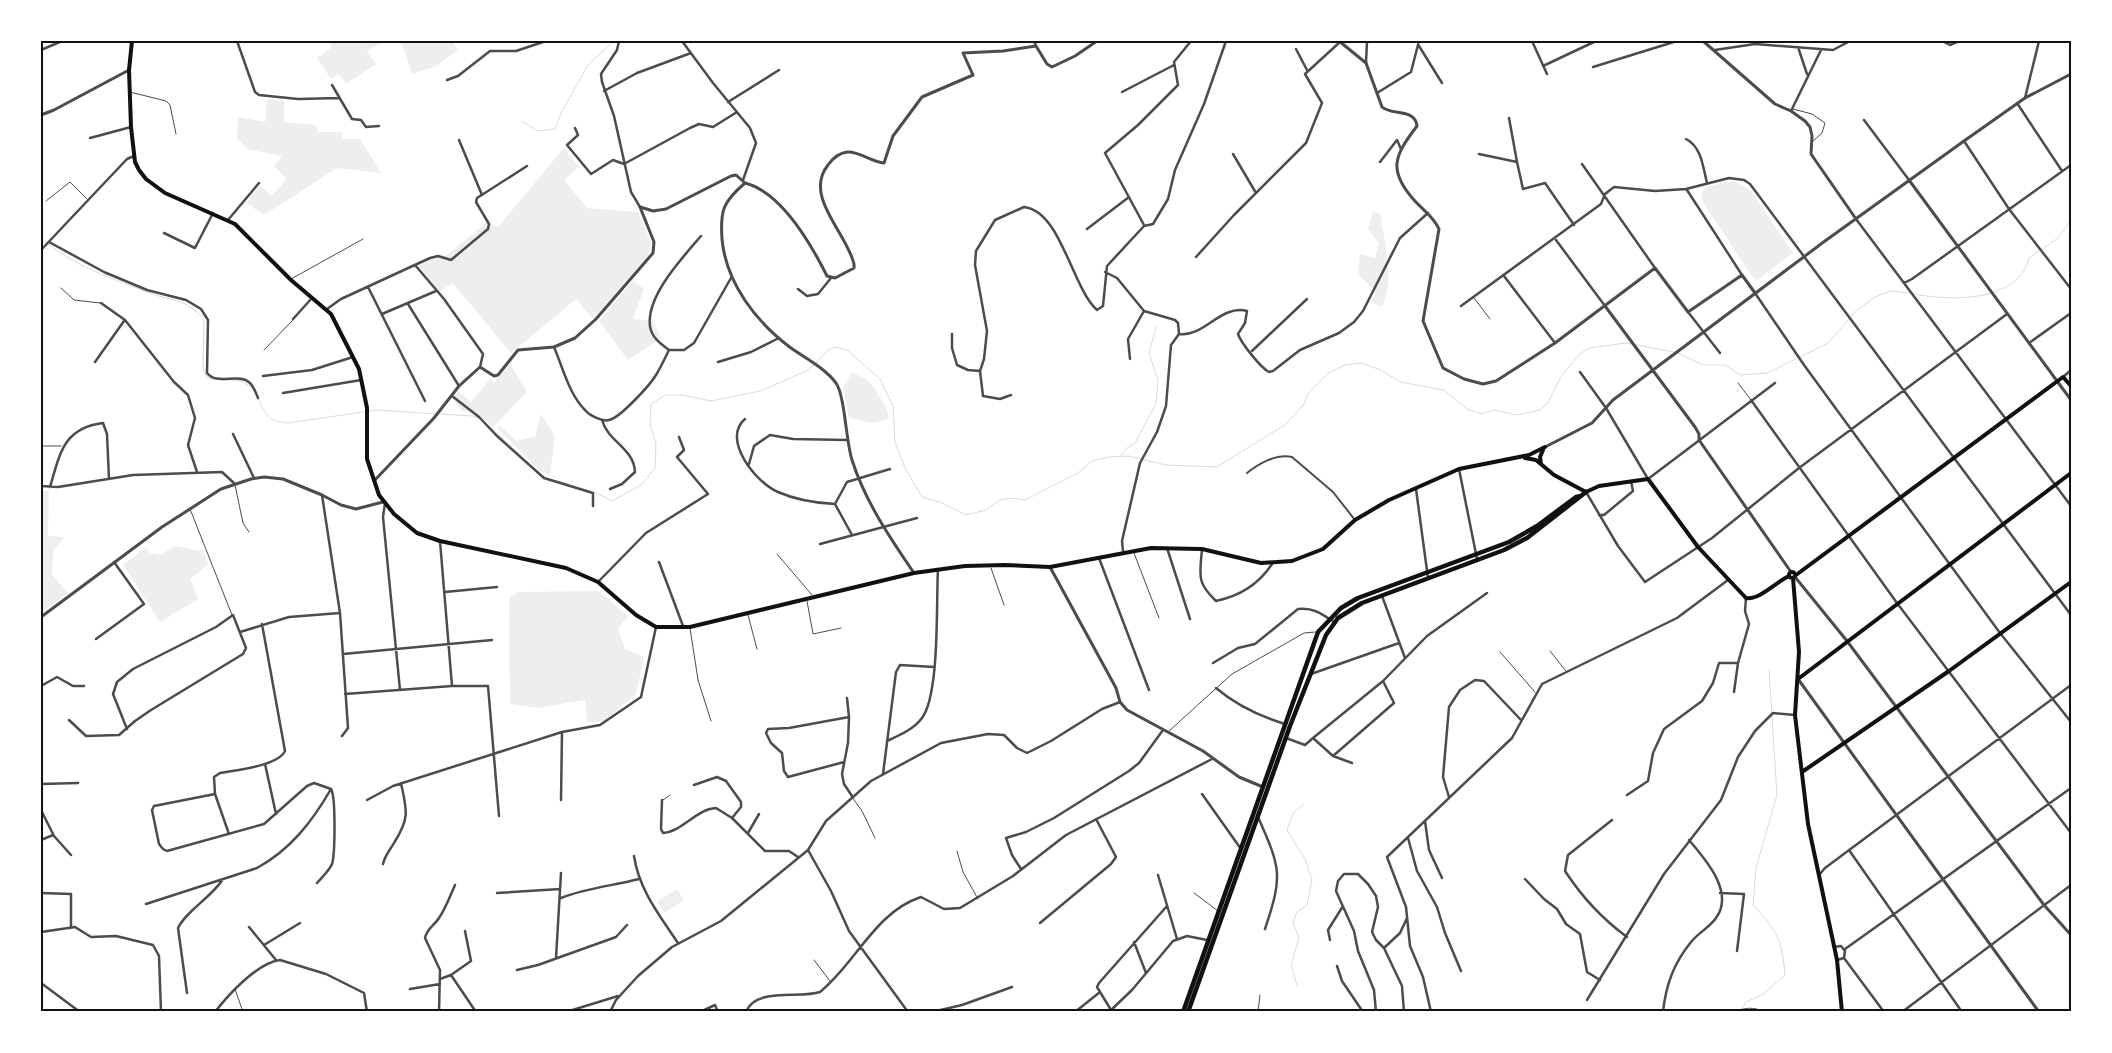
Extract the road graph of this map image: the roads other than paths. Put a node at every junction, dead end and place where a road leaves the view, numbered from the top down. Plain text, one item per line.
1 (62, 41) edge
2 (132, 41) edge
3 (237, 41) edge
4 (546, 41) edge
5 (619, 41) edge
6 (682, 41) edge
7 (1034, 41) edge
8 (1097, 41) edge
9 (1191, 41) edge
10 (1226, 41) edge
11 (1367, 41) edge
12 (1532, 41) edge
13 (1596, 41) edge
14 (1677, 41) edge
15 (1703, 41) edge
16 (1850, 41) edge
17 (1942, 41) edge
18 (1959, 41) edge
19 (2039, 41) edge
20 (540, 42) edge
21 (1340, 42) edge
22 (1419, 43) edge
23 (1036, 46) junction
24 (1798, 46) junction
25 (1296, 49) dead end
26 (41, 50) edge
27 (1715, 50) junction
28 (1820, 50) junction
29 (691, 53) junction
30 (1366, 63) junction
31 (1175, 65) junction
32 (1543, 66) junction
33 (1593, 67) dead end
34 (129, 70) junction
35 (780, 70) dead end
36 (1307, 70) junction
37 (1547, 74) dead end
38 (1807, 74) junction
39 (2071, 74) edge
40 (447, 80) dead end
41 (1442, 83) dead end
42 (332, 85) dead end
43 (604, 91) junction
44 (130, 92) junction
45 (1122, 92) dead end
46 (1376, 94) junction
47 (339, 98) junction
48 (2025, 98) junction
49 (728, 102) junction
50 (2017, 103) junction
51 (1792, 110) junction
52 (737, 112) junction
53 (41, 114) edge
54 (1509, 118) dead end
55 (1864, 120) dead end
56 (131, 126) junction
57 (379, 126) dead end
58 (575, 128) dead end
59 (176, 134) dead end
60 (90, 138) dead end
61 (459, 140) dead end
62 (1686, 140) dead end
63 (1964, 141) junction
64 (1810, 144) junction
65 (1401, 148) junction
66 (1233, 154) dead end
67 (1479, 154) dead end
68 (134, 156) junction
69 (1380, 162) dead end
70 (1517, 162) junction
71 (624, 164) junction
72 (1582, 164) dead end
73 (2071, 164) edge
74 (527, 166) dead end
75 (2062, 171) junction
76 (1910, 180) junction
77 (744, 182) junction
78 (259, 183) dead end
79 (1707, 183) junction
80 (1686, 189) junction
81 (1256, 193) junction
82 (482, 194) junction
83 (1129, 197) junction
84 (1605, 198) junction
85 (87, 200) junction
86 (46, 201) dead end
87 (640, 207) junction
88 (2009, 209) junction
89 (213, 213) junction
90 (1428, 213) junction
91 (1856, 219) junction
92 (228, 220) junction
93 (1574, 225) junction
94 (1144, 226) junction
95 (1087, 229) dead end
96 (164, 234) dead end
97 (701, 236) dead end
98 (363, 239) dead end
99 (1556, 240) junction
100 (49, 242) junction
101 (1958, 246) junction
102 (41, 250) edge
103 (1196, 257) dead end
104 (1803, 257) junction
105 (415, 265) junction
106 (1655, 268) junction
107 (1105, 272) junction
108 (1742, 275) junction
109 (1504, 276) junction
110 (731, 278) junction
111 (831, 278) junction
112 (291, 280) junction
113 (1904, 283) junction
114 (368, 287) junction
115 (61, 288) dead end
116 (798, 288) dead end
117 (2071, 289) edge
118 (436, 291) junction
119 (1755, 293) junction
120 (313, 298) junction
121 (1474, 298) junction
122 (1307, 299) dead end
123 (101, 303) joint
124 (408, 304) junction
125 (1461, 306) dead end
126 (1605, 306) junction
127 (327, 309) junction
128 (1144, 311) junction
129 (1688, 312) junction
130 (2071, 313) edge
131 (382, 314) junction
132 (2008, 314) junction
133 (293, 319) joint
134 (1490, 319) dead end
135 (124, 320) junction
136 (1704, 332) junction
137 (952, 334) dead end
138 (1179, 334) junction
139 (779, 338) junction
140 (1555, 343) junction
141 (2029, 343) junction
142 (554, 347) junction
143 (264, 350) dead end
144 (669, 350) junction
145 (1251, 352) junction
146 (1956, 352) junction
147 (1720, 353) dead end
148 (354, 357) junction
149 (1130, 359) dead end
150 (95, 362) dead end
151 (718, 362) dead end
152 (480, 367) junction
153 (2071, 370) edge
154 (980, 371) junction
155 (1653, 371) junction
156 (1580, 372) dead end
157 (263, 376) dead end
158 (2063, 377) junction
159 (362, 380) junction
160 (2057, 382) junction
161 (1738, 383) dead end
162 (1776, 383) dead end
163 (459, 386) junction
164 (2071, 386) edge
165 (1904, 390) junction
166 (283, 393) dead end
167 (1011, 395) dead end
168 (451, 396) junction
169 (258, 398) dead end
170 (1751, 400) junction
171 (2071, 400) edge
172 (425, 401) dead end
173 (1606, 408) junction
174 (746, 419) dead end
175 (602, 420) junction
176 (2007, 420) junction
177 (1852, 430) junction
178 (233, 434) dead end
179 (679, 437) dead end
180 (847, 440) junction
181 (1699, 440) junction
182 (41, 446) edge
183 (61, 446) junction
184 (1545, 448) junction
185 (1521, 457) junction
186 (1954, 458) junction
187 (1541, 464) junction
188 (749, 465) junction
189 (1799, 468) junction
190 (1459, 469) junction
191 (890, 470) dead end
192 (197, 472) junction
193 (1247, 473) dead end
194 (2071, 473) edge
195 (254, 478) junction
196 (858, 478) junction
197 (109, 479) junction
198 (1648, 479) junction
199 (374, 481) junction
200 (1631, 481) junction
201 (234, 484) junction
202 (2055, 485) junction
203 (41, 486) edge
204 (50, 487) junction
205 (1416, 489) junction
206 (610, 490) dead end
207 (1586, 492) junction
208 (322, 494) junction
209 (1901, 497) junction
210 (384, 503) junction
211 (834, 504) junction
212 (593, 506) dead end
213 (2071, 506) edge
214 (190, 509) junction
215 (1747, 510) junction
216 (1598, 514) junction
217 (917, 518) dead end
218 (1355, 520) junction
219 (2003, 525) junction
220 (883, 526) junction
221 (249, 532) dead end
222 (852, 535) junction
223 (1849, 536) junction
224 (440, 541) junction
225 (820, 544) dead end
226 (1698, 547) junction
227 (1167, 548) junction
228 (1202, 549) junction
229 (1133, 550) junction
230 (1123, 551) junction
231 (777, 554) dead end
232 (1099, 557) junction
233 (1476, 557) junction
234 (114, 562) junction
235 (659, 562) dead end
236 (990, 564) junction
237 (1272, 564) junction
238 (1952, 565) junction
239 (1050, 567) junction
240 (938, 569) junction
241 (914, 573) junction
242 (1428, 575) junction
243 (1793, 576) junction
244 (1728, 580) junction
245 (598, 582) junction
246 (2071, 582) edge
247 (497, 587) dead end
248 (444, 592) junction
249 (1487, 593) dead end
250 (2055, 594) junction
251 (1381, 595) junction
252 (814, 598) junction
253 (1746, 598) junction
254 (806, 600) junction
255 (1897, 603) junction
256 (1004, 605) dead end
257 (340, 613) junction
258 (748, 614) junction
259 (232, 615) junction
260 (2071, 615) edge
261 (42, 616) edge
262 (1159, 618) dead end
263 (1190, 619) dead end
264 (1332, 621) junction
265 (262, 624) junction
266 (656, 627) junction
267 (690, 627) junction
268 (683, 628) junction
269 (841, 628) dead end
270 (240, 632) junction
271 (1318, 632) junction
272 (2000, 633) junction
273 (96, 639) dead end
274 (492, 640) dead end
275 (1846, 641) junction
276 (449, 643) junction
277 (1399, 643) junction
278 (396, 648) junction
279 (757, 648) dead end
280 (1550, 651) dead end
281 (1500, 652) dead end
282 (343, 654) junction
283 (1405, 658) junction
284 (1213, 663) dead end
285 (1738, 663) junction
286 (934, 667) junction
287 (1949, 670) junction
288 (1566, 671) junction
289 (1309, 675) junction
290 (1798, 679) junction
291 (1383, 681) junction
292 (2071, 685) edge
293 (41, 686) edge
294 (84, 686) dead end
295 (452, 686) junction
296 (1216, 688) junction
297 (400, 690) junction
298 (1149, 690) dead end
299 (1535, 692) junction
300 (1734, 692) dead end
301 (345, 694) junction
302 (847, 698) dead end
303 (2052, 699) junction
304 (1120, 702) junction
305 (1896, 708) junction
306 (1795, 715) junction
307 (849, 717) junction
308 (69, 720) dead end
309 (1521, 720) junction
310 (710, 721) dead end
311 (2071, 722) edge
312 (1287, 725) junction
313 (127, 728) junction
314 (1163, 730) junction
315 (562, 732) junction
316 (1167, 732) junction
317 (342, 736) dead end
318 (2001, 737) junction
319 (1286, 738) junction
320 (1313, 738) junction
321 (888, 741) junction
322 (1844, 744) junction
323 (495, 754) junction
324 (1333, 756) junction
325 (1212, 759) junction
326 (844, 762) junction
327 (1352, 763) dead end
328 (265, 764) junction
329 (1802, 772) junction
330 (882, 774) junction
331 (1946, 777) junction
332 (78, 783) dead end
333 (41, 784) edge
334 (401, 784) junction
335 (694, 785) dead end
336 (1266, 788) junction
337 (2071, 788) edge
338 (331, 789) junction
339 (215, 794) junction
340 (1202, 794) dead end
341 (1626, 794) dead end
342 (670, 795) dead end
343 (852, 796) junction
344 (1449, 797) junction
345 (367, 800) dead end
346 (561, 800) dead end
347 (662, 800) joint
348 (2049, 804) junction
349 (41, 810) edge
350 (276, 814) junction
351 (759, 814) dead end
352 (499, 816) dead end
353 (1895, 816) junction
354 (1258, 817) junction
355 (732, 818) junction
356 (1096, 819) junction
357 (1612, 820) dead end
358 (1425, 821) junction
359 (748, 833) junction
360 (2071, 833) edge
361 (229, 834) junction
362 (53, 835) junction
363 (875, 838) dead end
364 (1408, 838) junction
365 (41, 840) edge
366 (1689, 840) junction
367 (1997, 842) junction
368 (808, 850) junction
369 (1243, 850) junction
370 (1849, 850) junction
371 (957, 851) dead end
372 (71, 855) dead end
373 (634, 856) dead end
374 (798, 857) junction
375 (383, 864) dead end
376 (1021, 869) junction
377 (561, 874) dead end
378 (1158, 875) dead end
379 (1442, 878) dead end
380 (223, 879) junction
381 (1525, 879) dead end
382 (1818, 879) junction
383 (639, 880) junction
384 (1944, 880) junction
385 (317, 883) dead end
386 (455, 884) dead end
387 (2071, 886) edge
388 (560, 889) junction
389 (41, 893) edge
390 (496, 893) dead end
391 (1194, 893) dead end
392 (1720, 893) junction
393 (560, 898) junction
394 (978, 899) junction
395 (146, 904) dead end
396 (2044, 905) junction
397 (1167, 906) junction
398 (1343, 906) junction
399 (1218, 912) junction
400 (1408, 916) junction
401 (1893, 916) junction
402 (300, 923) dead end
403 (1040, 923) dead end
404 (627, 925) dead end
405 (249, 927) dead end
406 (71, 928) junction
407 (1265, 929) dead end
408 (465, 931) dead end
409 (41, 932) edge
410 (2071, 935) edge
411 (1627, 937) junction
412 (1177, 938) junction
413 (1330, 940) dead end
414 (1211, 941) junction
415 (1134, 942) junction
416 (678, 943) junction
417 (1991, 944) junction
418 (264, 945) junction
419 (861, 947) junction
420 (1834, 947) junction
421 (1384, 948) junction
422 (1844, 950) junction
423 (1737, 951) dead end
424 (556, 958) junction
425 (1844, 958) junction
426 (276, 960) junction
427 (814, 960) dead end
428 (1837, 960) junction
429 (1337, 966) dead end
430 (516, 970) dead end
431 (1461, 971) dead end
432 (1146, 972) junction
433 (451, 975) junction
434 (440, 979) junction
435 (1600, 980) junction
436 (831, 982) junction
437 (1940, 982) junction
438 (41, 983) edge
439 (440, 984) junction
440 (1012, 987) dead end
441 (235, 988) junction
442 (410, 989) dead end
443 (1100, 992) junction
444 (187, 993) dead end
445 (1260, 995) dead end
446 (620, 996) junction
447 (1587, 1000) dead end
448 (1110, 1011) edge
449 (80, 1012) edge
450 (161, 1012) edge
451 (215, 1012) edge
452 (243, 1012) edge
453 (367, 1012) edge
454 (439, 1012) edge
455 (476, 1012) edge
456 (566, 1012) edge
457 (610, 1012) edge
458 (700, 1012) edge
459 (718, 1012) edge
460 (746, 1012) edge
461 (908, 1012) edge
462 (932, 1012) edge
463 (1075, 1012) edge
464 (1183, 1012) edge
465 (1188, 1012) edge
466 (1258, 1012) edge
467 (1363, 1012) edge
468 (1376, 1012) edge
469 (1404, 1012) edge
470 (1431, 1012) edge
471 (1663, 1012) edge
472 (1733, 1012) edge
473 (1764, 1012) edge
474 (1842, 1012) edge
475 (1884, 1012) edge
476 (1902, 1012) edge
477 (1962, 1012) edge
478 (2039, 1012) edge

1 - 26 street
2 - 34 main road
3 - 47 street
4 - 20 street
5 - 43 street
6 - 29 street
7 - 23 street
8 - 23 street
9 - 31 street
10 - 94 street
11 - 30 street
12 - 32 street
13 - 32 street
14 - 33 street
15 - 27 street
16 - 28 street
17 - 18 street
19 - 48 street
20 - 40 street
21 - 30 street
21 - 36 street
22 - 41 street
22 - 46 street
23 - 111 street
24 - 27 street
24 - 28 street
24 - 38 street
25 - 36 street
27 - 51 street
28 - 38 street
29 - 43 street
29 - 49 street
30 - 46 street
31 - 45 street
31 - 83 street
32 - 37 street
34 - 44 main road
34 - 53 street
35 - 49 street
36 - 81 street
38 - 51 street
39 - 48 street
42 - 47 street
43 - 71 street
44 - 56 main road
44 - 59 lane
46 - 65 street
47 - 57 street
48 - 50 street
49 - 52 street
50 - 63 street
50 - 75 street
51 - 64 street
51 - 64 lane
52 - 71 street
52 - 77 street
54 - 70 street
55 - 76 street
56 - 60 street
56 - 68 main road
58 - 71 street
61 - 82 street
62 - 79 street
63 - 76 street
63 - 88 street
64 - 91 street
65 - 69 street
65 - 90 street
66 - 81 street
67 - 70 street
68 - 85 street
68 - 89 main road
70 - 93 street
71 - 87 street
72 - 84 street
73 - 75 street
74 - 82 street
75 - 88 street
76 - 91 street
76 - 101 street
77 - 87 street
77 - 110 street
77 - 111 street
78 - 92 street
79 - 80 street
79 - 104 street
80 - 84 street
80 - 108 street
81 - 103 street
82 - 105 street
83 - 94 street
83 - 95 street
84 - 93 street
84 - 106 street
85 - 86 lane
85 - 100 street
87 - 142 street
88 - 101 street
88 - 117 street
89 - 92 main road
89 - 96 street
90 - 140 street
90 - 145 street
91 - 104 street
91 - 113 street
92 - 112 main road
93 - 99 street
94 - 107 street
97 - 144 street
98 - 112 lane
99 - 109 street
99 - 126 street
100 - 102 street
100 - 169 street
101 - 113 street
101 - 132 street
104 - 119 street
104 - 165 street
105 - 114 street
105 - 118 street
106 - 126 street
106 - 129 street
107 - 128 street
107 - 154 street
108 - 119 street
108 - 129 street
109 - 121 street
109 - 140 street
110 - 139 street
110 - 144 street
111 - 116 street
112 - 120 main road
113 - 146 street
114 - 127 street
114 - 131 street
115 - 123 lane
118 - 124 street
118 - 152 street
119 - 136 street
119 - 177 street
120 - 127 main road
120 - 133 street
121 - 125 street
121 - 134 lane
122 - 145 street
123 - 135 street
124 - 131 street
124 - 163 street
126 - 140 street
126 - 155 street
127 - 148 main road
128 - 138 street
128 - 149 street
129 - 136 street
130 - 141 street
131 - 172 street
132 - 141 street
132 - 146 street
133 - 143 lane
135 - 150 street
135 - 192 street
136 - 147 street
136 - 155 street
137 - 154 street
138 - 145 street
138 - 230 street
139 - 151 street
139 - 180 street
141 - 160 street
142 - 152 street
142 - 175 street
144 - 175 street
146 - 165 street
146 - 176 street
148 - 157 street
148 - 159 main road
152 - 163 street
153 - 158 street
154 - 167 street
155 - 173 street
155 - 181 street
156 - 173 street
158 - 160 main road
158 - 164 main road
159 - 166 street
159 - 199 main road
160 - 171 street
160 - 176 main road
161 - 170 lane
162 - 170 street
163 - 168 street
165 - 177 street
165 - 186 street
168 - 199 street
168 - 212 street
170 - 181 street
170 - 189 street
173 - 184 street
173 - 198 street
174 - 188 street
175 - 206 street
176 - 186 main road
176 - 202 street
177 - 189 street
177 - 209 street
178 - 195 street
179 - 245 street
180 - 188 street
180 - 196 street
181 - 198 street
181 - 215 street
182 - 183 lane
183 - 197 street
183 - 204 street
184 - 185 main road
184 - 187 main road
185 - 187 main road
185 - 190 main road
186 - 209 main road
186 - 219 street
187 - 207 main road
188 - 211 street
189 - 215 street
189 - 223 street
190 - 205 main road
190 - 233 street
191 - 196 street
192 - 197 street
192 - 201 street
193 - 218 street
194 - 202 main road
195 - 201 street
195 - 208 street
196 - 211 street
196 - 220 street
197 - 204 street
198 - 200 main road
198 - 226 main road
199 - 210 main road
200 - 207 main road
200 - 216 street
201 - 214 street
201 - 221 lane
202 - 213 street
202 - 219 main road
203 - 204 street
205 - 218 main road
205 - 242 street
207 - 216 street
207 - 233 main road
208 - 210 street
208 - 257 street
209 - 223 main road
209 - 238 street
210 - 224 main road
210 - 278 street
211 - 222 street
214 - 234 street
214 - 259 lane
215 - 226 street
215 - 243 street
216 - 226 street
217 - 220 street
218 - 237 main road
219 - 238 main road
219 - 250 street
220 - 222 street
220 - 241 street
222 - 225 street
223 - 243 main road
223 - 255 street
224 - 245 main road
224 - 248 street
226 - 244 main road
227 - 228 main road
227 - 229 main road
227 - 263 street
228 - 237 main road
228 - 237 street
229 - 230 main road
229 - 262 lane
230 - 232 main road
231 - 252 lane
232 - 239 main road
232 - 298 street
233 - 242 main road
234 - 261 street
234 - 273 street
235 - 268 street
236 - 239 main road
236 - 240 main road
236 - 256 lane
238 - 255 main road
238 - 272 street
239 - 304 street
240 - 241 main road
240 - 286 street
241 - 252 main road
242 - 251 main road
242 - 264 main road
243 - 253 main road
243 - 275 street
243 - 290 main road
244 - 253 main road
244 - 288 street
245 - 266 main road
246 - 250 main road
247 - 248 street
248 - 276 street
249 - 283 street
250 - 260 street
250 - 272 main road
251 - 264 main road
251 - 277 street
252 - 254 main road
253 - 285 street
254 - 258 main road
254 - 269 lane
255 - 275 main road
255 - 287 street
257 - 265 street
257 - 282 street
258 - 267 main road
258 - 279 lane
259 - 270 street
259 - 313 street
264 - 271 main road
264 - 284 street
264 - 289 main road
265 - 270 street
265 - 328 street
266 - 268 main road
266 - 315 street
267 - 268 main road
267 - 310 lane
270 - 313 street
271 - 296 lane
271 - 312 main road
272 - 287 main road
272 - 303 street
274 - 276 street
275 - 290 main road
275 - 305 street
276 - 278 street
276 - 295 street
277 - 283 street
277 - 289 street
278 - 282 street
278 - 297 street
280 - 288 lane
281 - 299 lane
282 - 301 street
283 - 291 street
285 - 300 street
285 - 341 street
286 - 321 street
286 - 321 street
287 - 305 main road
287 - 318 street
288 - 299 street
289 - 312 main road
290 - 306 main road
290 - 322 street
291 - 320 street
291 - 324 street
292 - 303 street
293 - 294 street
295 - 297 street
295 - 323 street
296 - 312 street
296 - 316 lane
297 - 301 street
299 - 309 street
301 - 317 street
302 - 307 street
303 - 311 street
303 - 318 street
304 - 314 street
304 - 330 street
305 - 322 main road
305 - 331 street
306 - 329 main road
306 - 366 street
307 - 326 street
307 - 326 street
308 - 313 street
309 - 344 street
309 - 344 street
312 - 319 main road
312 - 336 main road
314 - 316 street
314 - 376 street
315 - 323 street
315 - 346 street
316 - 325 street
318 - 331 street
318 - 348 street
319 - 320 street
319 - 336 main road
320 - 324 street
321 - 330 street
322 - 329 main road
322 - 353 street
323 - 334 street
323 - 352 street
324 - 327 street
325 - 336 street
325 - 356 street
326 - 343 street
328 - 339 street
328 - 350 street
329 - 382 main road
330 - 343 street
331 - 353 street
331 - 367 street
332 - 333 street
334 - 345 street
334 - 375 street
335 - 355 street
336 - 354 main road
336 - 369 main road
337 - 348 street
338 - 350 street
338 - 380 street
338 - 385 street
339 - 361 street
339 - 361 street
340 - 369 street
342 - 347 lane
343 - 363 lane
343 - 368 street
344 - 358 street
347 - 355 street
348 - 360 street
348 - 367 street
349 - 362 street
350 - 361 street
351 - 359 street
353 - 370 street
353 - 384 street
354 - 369 main road
354 - 407 street
355 - 359 street
356 - 376 street
356 - 403 street
357 - 411 street
358 - 364 street
358 - 379 street
359 - 374 street
362 - 365 street
362 - 372 street
364 - 400 street
364 - 431 street
366 - 392 street
366 - 411 street
367 - 384 street
367 - 396 street
368 - 374 street
368 - 419 street
369 - 399 main road
369 - 414 main road
370 - 382 street
370 - 401 street
371 - 394 lane
373 - 383 street
374 - 416 street
376 - 394 street
377 - 388 street
378 - 397 street
380 - 395 street
380 - 444 street
381 - 435 street
382 - 420 main road
383 - 393 street
383 - 416 street
384 - 401 street
384 - 417 street
386 - 434 street
387 - 396 street
388 - 390 street
388 - 393 street
389 - 406 street
391 - 399 lane
392 - 423 street
392 - 471 street
393 - 424 street
394 - 419 street
396 - 410 street
396 - 417 street
397 - 412 street
397 - 415 street
398 - 413 street
398 - 421 street
398 - 468 street
399 - 414 main road
400 - 421 street
400 - 470 street
401 - 422 street
401 - 437 street
402 - 418 street
404 - 424 street
405 - 418 street
406 - 409 street
406 - 450 street
408 - 433 street
411 - 435 street
412 - 414 street
412 - 432 street
414 - 464 main road
414 - 465 main road
415 - 432 street
415 - 443 street
416 - 446 street
417 - 437 street
417 - 478 street
418 - 426 street
419 - 436 street
419 - 461 street
420 - 422 street
420 - 428 main road
421 - 469 street
422 - 425 street
424 - 430 street
425 - 428 street
425 - 475 street
426 - 441 street
426 - 453 street
427 - 436 lane
428 - 474 main road
429 - 467 street
432 - 448 street
433 - 434 street
433 - 455 street
434 - 439 street
435 - 447 street
436 - 460 street
437 - 476 street
437 - 477 street
438 - 449 street
439 - 442 street
439 - 454 street
440 - 462 street
441 - 451 street
441 - 452 lane
443 - 448 street
443 - 463 street
445 - 466 lane
446 - 456 street
446 - 457 street
458 - 459 street
472 - 473 lane

